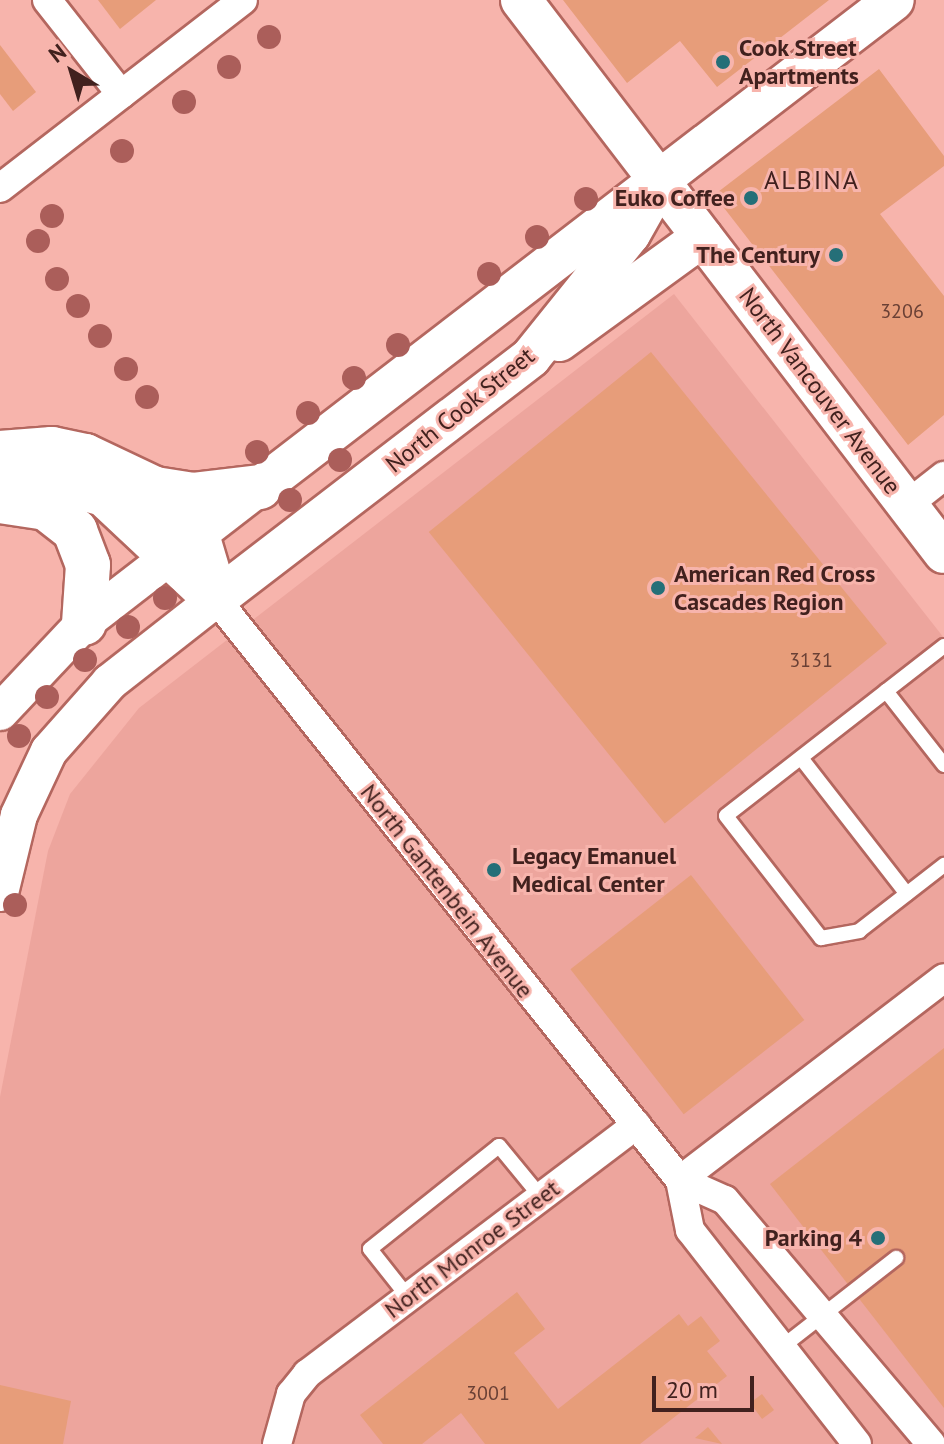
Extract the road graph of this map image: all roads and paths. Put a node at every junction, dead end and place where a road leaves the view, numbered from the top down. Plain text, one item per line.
1 (47, 0) edge
2 (243, 0) edge
3 (521, 0) edge
4 (894, 0) edge
5 (121, 94) junction
6 (660, 180) junction
7 (0, 188) edge
8 (702, 237) junction
9 (531, 357) junction
10 (0, 453) edge
11 (944, 476) edge
12 (260, 487) junction
13 (0, 489) edge
14 (155, 489) junction
15 (0, 501) edge
16 (907, 505) junction
17 (185, 545) junction
18 (944, 553) edge
19 (216, 599) junction
20 (84, 623) junction
21 (944, 646) edge
22 (886, 691) junction
23 (0, 712) edge
24 (801, 758) junction
25 (944, 765) edge
26 (944, 865) edge
27 (0, 893) edge
28 (907, 894) junction
29 (944, 978) edge
30 (636, 1125) junction
31 (680, 1180) junction
32 (541, 1197) junction
33 (896, 1258) dead end
34 (408, 1297) junction
35 (823, 1316) junction
36 (782, 1347) junction
37 (277, 1444) edge
38 (857, 1444) edge
39 (931, 1444) edge

1 - 5 street
2 - 5 street
3 - 6 main road, North Vancouver Avenue
4 - 6 main road, North Cook Street
5 - 7 street
6 - 8 main road, North Vancouver Avenue
6 - 9 main road, North Cook Street
6 - 12 main road, North Cook Street
8 - 9 main road
8 - 16 main road, North Vancouver Avenue
9 - 19 main road, North Cook Street
10 - 14 highway
11 - 16 street
12 - 14 highway
12 - 17 street, North Cook Street
13 - 17 highway
14 - 17 highway
15 - 20 highway
16 - 18 main road, North Vancouver Avenue
17 - 19 highway
17 - 20 street, North Cook Street
19 - 27 street
19 - 30 street, North Gantenbein Avenue
20 - 23 street, North Cook Street
21 - 22 lane
22 - 24 lane
22 - 25 lane
24 - 28 lane
24 - 28 lane
26 - 28 lane
29 - 31 street
30 - 31 street, North Gantenbein Avenue
30 - 32 street, North Monroe Street
31 - 35 street, North Gantenbein Avenue
31 - 36 street, North Gantenbein Avenue
32 - 34 street, North Monroe Street
32 - 34 lane
33 - 35 lane
34 - 37 street, North Monroe Street
35 - 36 lane
35 - 39 street, North Gantenbein Avenue
36 - 38 street, North Gantenbein Avenue

